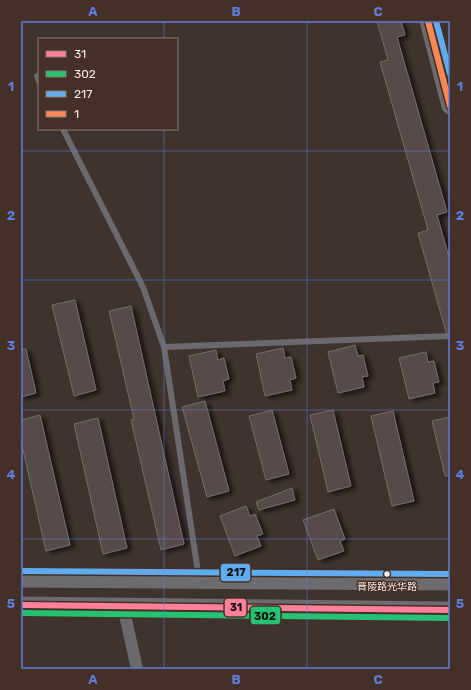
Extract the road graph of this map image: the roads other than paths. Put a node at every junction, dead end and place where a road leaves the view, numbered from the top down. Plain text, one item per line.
1 (428, 21) edge
2 (450, 106) edge
3 (64, 130) edge
4 (450, 336) edge
5 (164, 347) junction
6 (21, 579) edge
7 (199, 580) junction
8 (450, 582) edge
9 (21, 605) edge
10 (122, 606) junction
11 (450, 610) edge
12 (137, 669) edge

1 - 2 main road
3 - 5 lane
4 - 5 lane
5 - 7 lane
6 - 7 main road
7 - 8 main road
9 - 10 main road
10 - 11 main road
10 - 12 street

